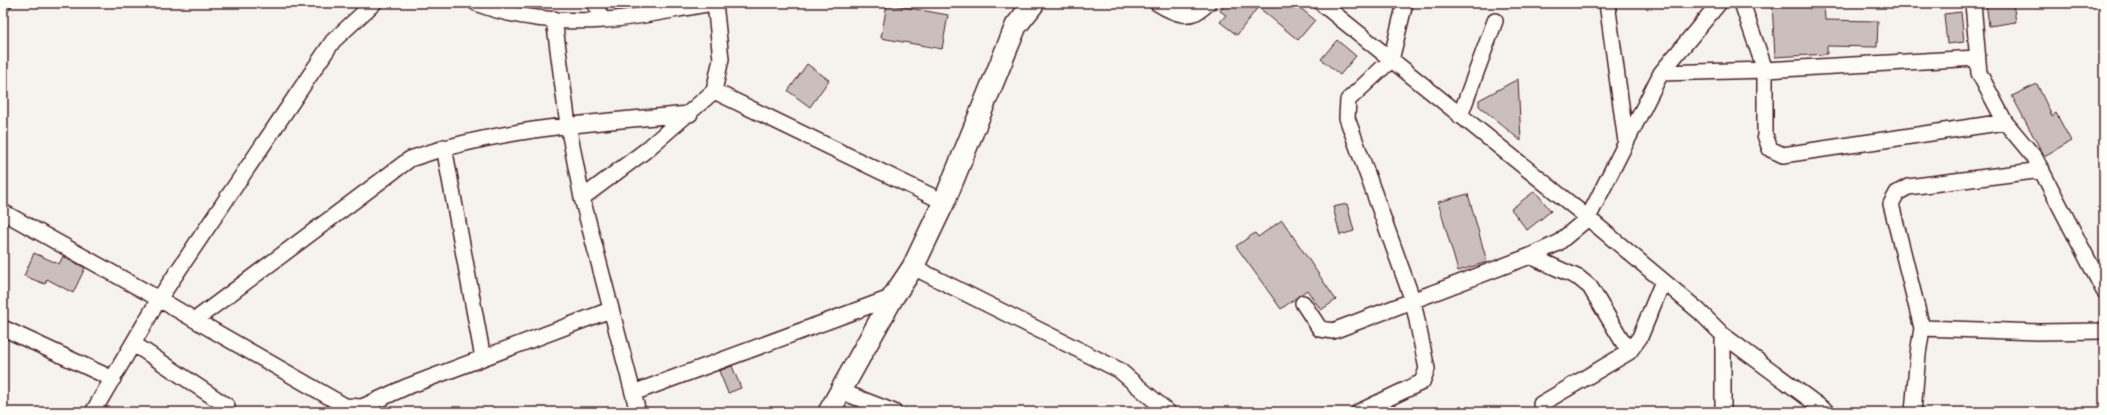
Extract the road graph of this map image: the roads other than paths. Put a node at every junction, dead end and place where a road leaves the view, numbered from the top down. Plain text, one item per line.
1 (374, 3) edge
2 (476, 3) edge
3 (594, 3) edge
4 (715, 3) edge
5 (1034, 3) edge
6 (1157, 3) edge
7 (1208, 3) edge
8 (1321, 3) edge
9 (1405, 3) edge
10 (1607, 3) edge
11 (1719, 3) edge
12 (1742, 3) edge
13 (1973, 3) edge
14 (554, 19) junction
15 (602, 20) junction
16 (1496, 21) dead end
17 (1977, 58) junction
18 (1391, 60) junction
19 (1765, 70) junction
20 (1662, 73) junction
21 (714, 91) junction
22 (690, 114) junction
23 (1460, 116) junction
24 (2005, 122) junction
25 (568, 125) junction
26 (1626, 142) junction
27 (444, 147) junction
28 (2042, 170) junction
29 (582, 198) junction
30 (944, 202) junction
31 (3, 212) edge
32 (1588, 218) junction
33 (1530, 256) junction
34 (913, 267) junction
35 (1663, 281) junction
36 (2104, 291) edge
37 (894, 297) junction
38 (159, 299) junction
39 (1413, 301) junction
40 (1303, 302) dead end
41 (610, 310) junction
42 (194, 320) junction
43 (3, 328) edge
44 (1922, 328) junction
45 (2104, 331) edge
46 (1724, 335) junction
47 (134, 344) junction
48 (1629, 352) junction
49 (483, 358) junction
50 (113, 379) junction
51 (840, 391) junction
52 (633, 393) junction
53 (1541, 404) dead end
54 (227, 406) dead end
55 (1164, 410) edge
56 (93, 412) edge
57 (638, 412) edge
58 (829, 412) edge
59 (894, 412) edge
60 (1358, 412) edge
61 (1723, 412) edge
62 (1827, 412) edge
63 (1913, 412) edge

1 - 38 street
2 - 14 street
3 - 15 street
4 - 15 street
4 - 21 street
5 - 30 main road
6 - 7 street
8 - 18 street
9 - 18 street
10 - 26 street
11 - 20 street
12 - 19 street
13 - 17 street
14 - 15 street
14 - 25 street
16 - 23 street
17 - 19 street
17 - 24 street
18 - 23 street
18 - 39 street
19 - 20 street
19 - 24 street
20 - 26 street
21 - 22 street
21 - 30 street
22 - 25 street
22 - 29 street
23 - 32 street
24 - 28 street
25 - 27 street
25 - 29 street
26 - 32 street
27 - 42 street
27 - 49 street
28 - 36 street
28 - 44 street
29 - 41 street
30 - 34 main road
31 - 38 street
32 - 33 street
32 - 35 street
33 - 39 street
33 - 48 street
34 - 37 main road
34 - 55 street
35 - 46 street
35 - 48 street
37 - 51 main road
37 - 52 street
38 - 42 street
38 - 47 street
39 - 40 street
39 - 60 street
41 - 49 street
41 - 52 street
42 - 49 street
43 - 50 street
44 - 45 street
44 - 63 street
46 - 61 street
46 - 62 street
47 - 50 street
47 - 54 street
48 - 53 street
50 - 56 street
51 - 58 main road
51 - 59 street
52 - 57 street

